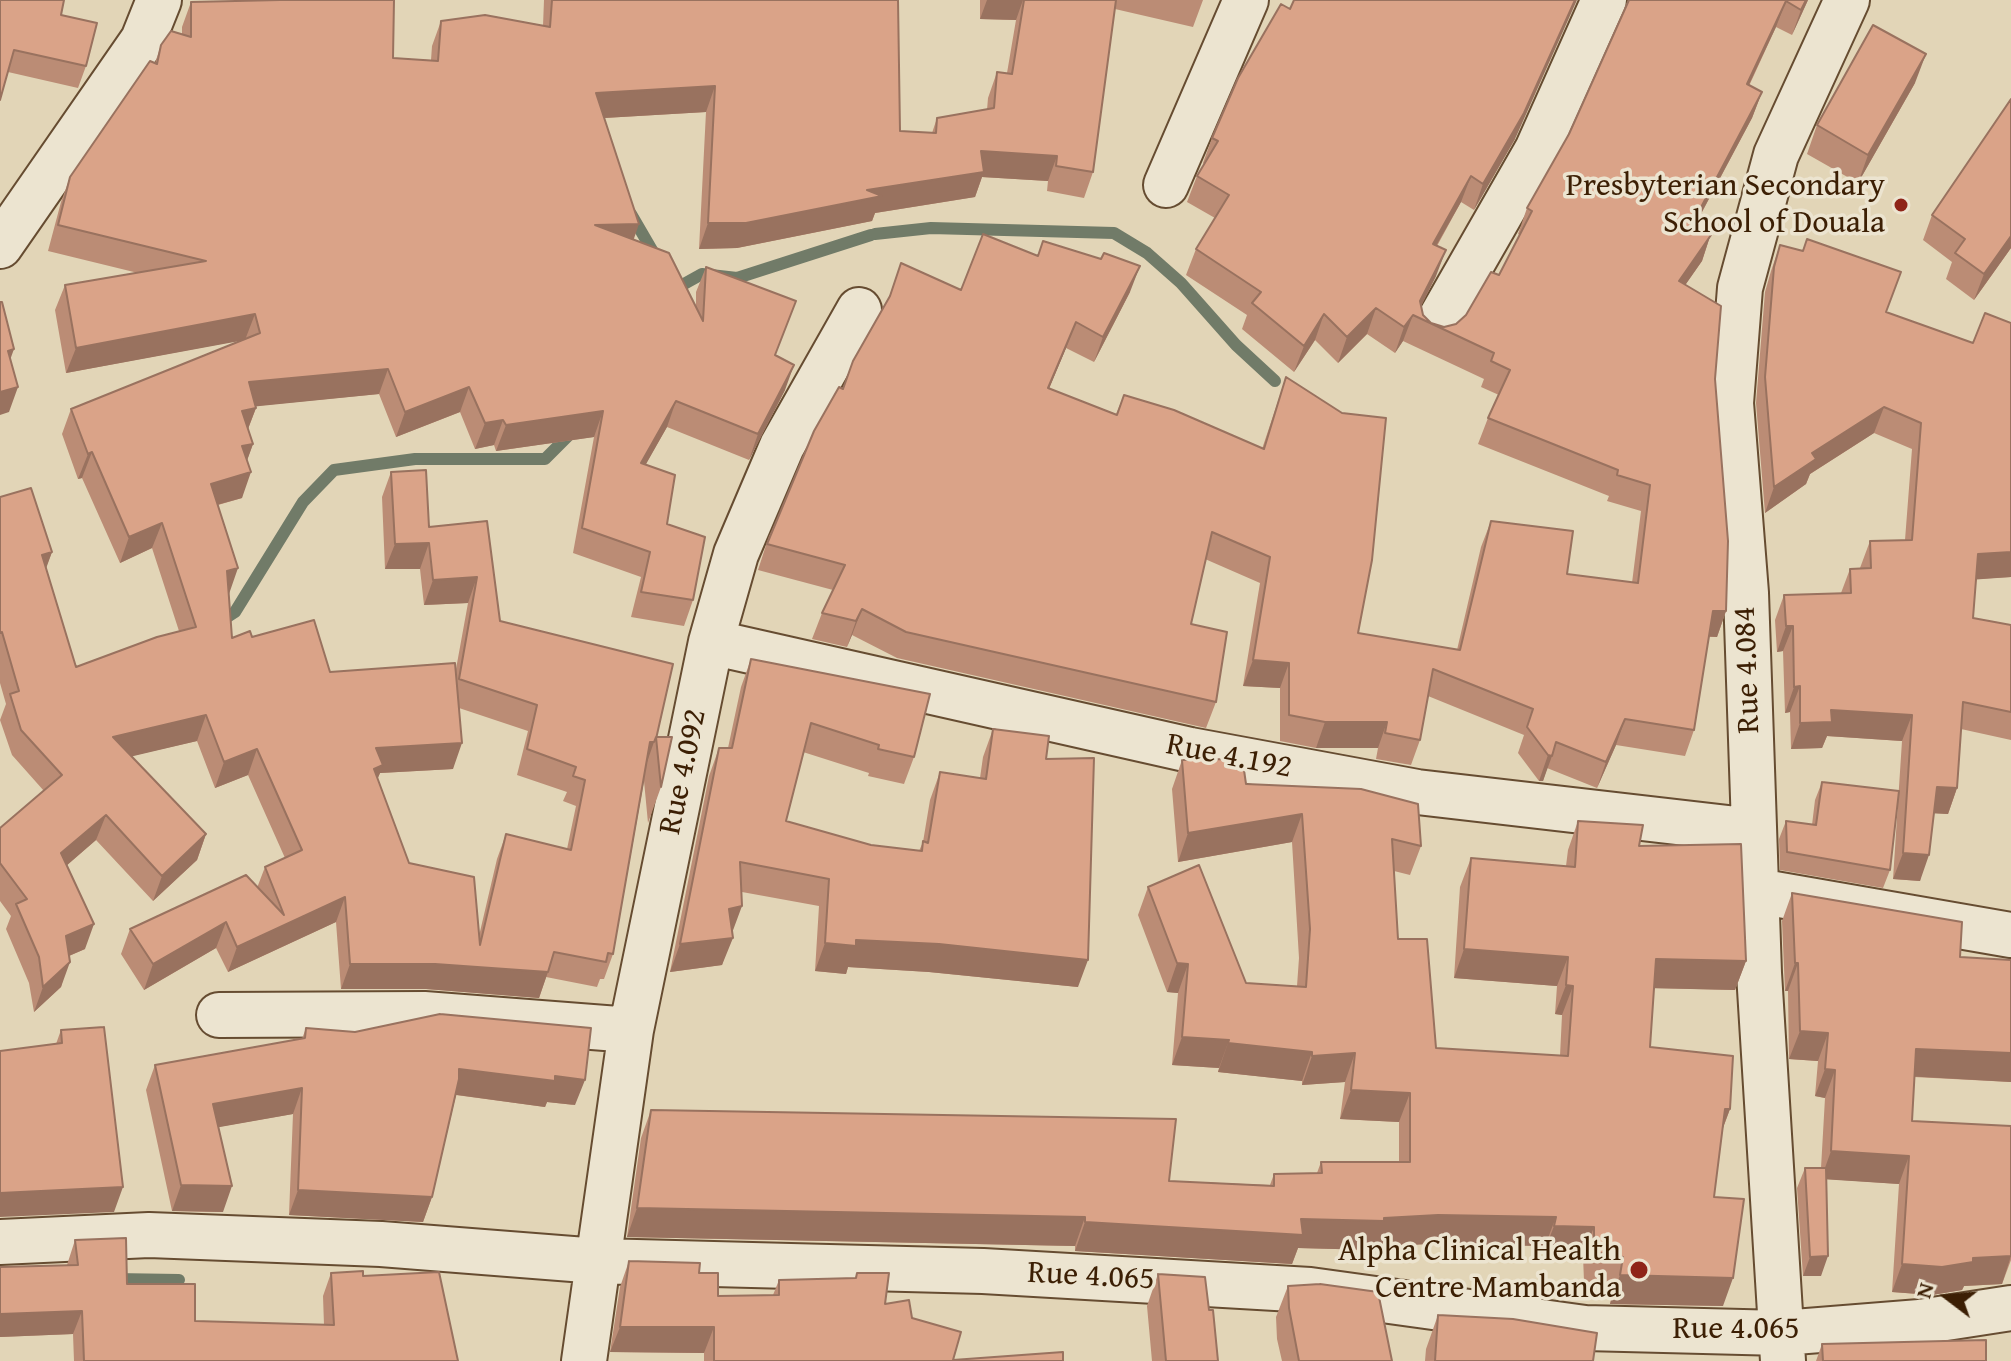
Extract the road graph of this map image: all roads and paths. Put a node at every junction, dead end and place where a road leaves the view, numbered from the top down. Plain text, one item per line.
1 (159, 0) edge
2 (1246, 0) edge
3 (1604, 0) edge
4 (1847, 0) edge
5 (1166, 185) dead end
6 (0, 246) edge
7 (859, 310) dead end
8 (1435, 328) edge
9 (711, 642) junction
10 (1754, 831) junction
11 (1757, 891) junction
12 (2011, 935) edge
13 (219, 1015) dead end
14 (631, 1030) junction
15 (0, 1242) edge
16 (598, 1261) junction
17 (2011, 1308) edge
18 (1783, 1347) edge
19 (584, 1361) edge

1 - 6 street
2 - 5 street
3 - 8 street
4 - 10 street, Rue 4.084
7 - 9 street, Rue 4.092
9 - 10 street, Rue 4.192
9 - 14 street, Rue 4.092
10 - 11 street, Rue 4.084
11 - 12 street
11 - 18 street, Rue 4.084
13 - 14 street
14 - 16 street, Rue 4.092
15 - 16 street, Rue 4.065
16 - 18 street, Rue 4.065
16 - 19 street, Rue 4.092
17 - 18 street, Rue 4.065

